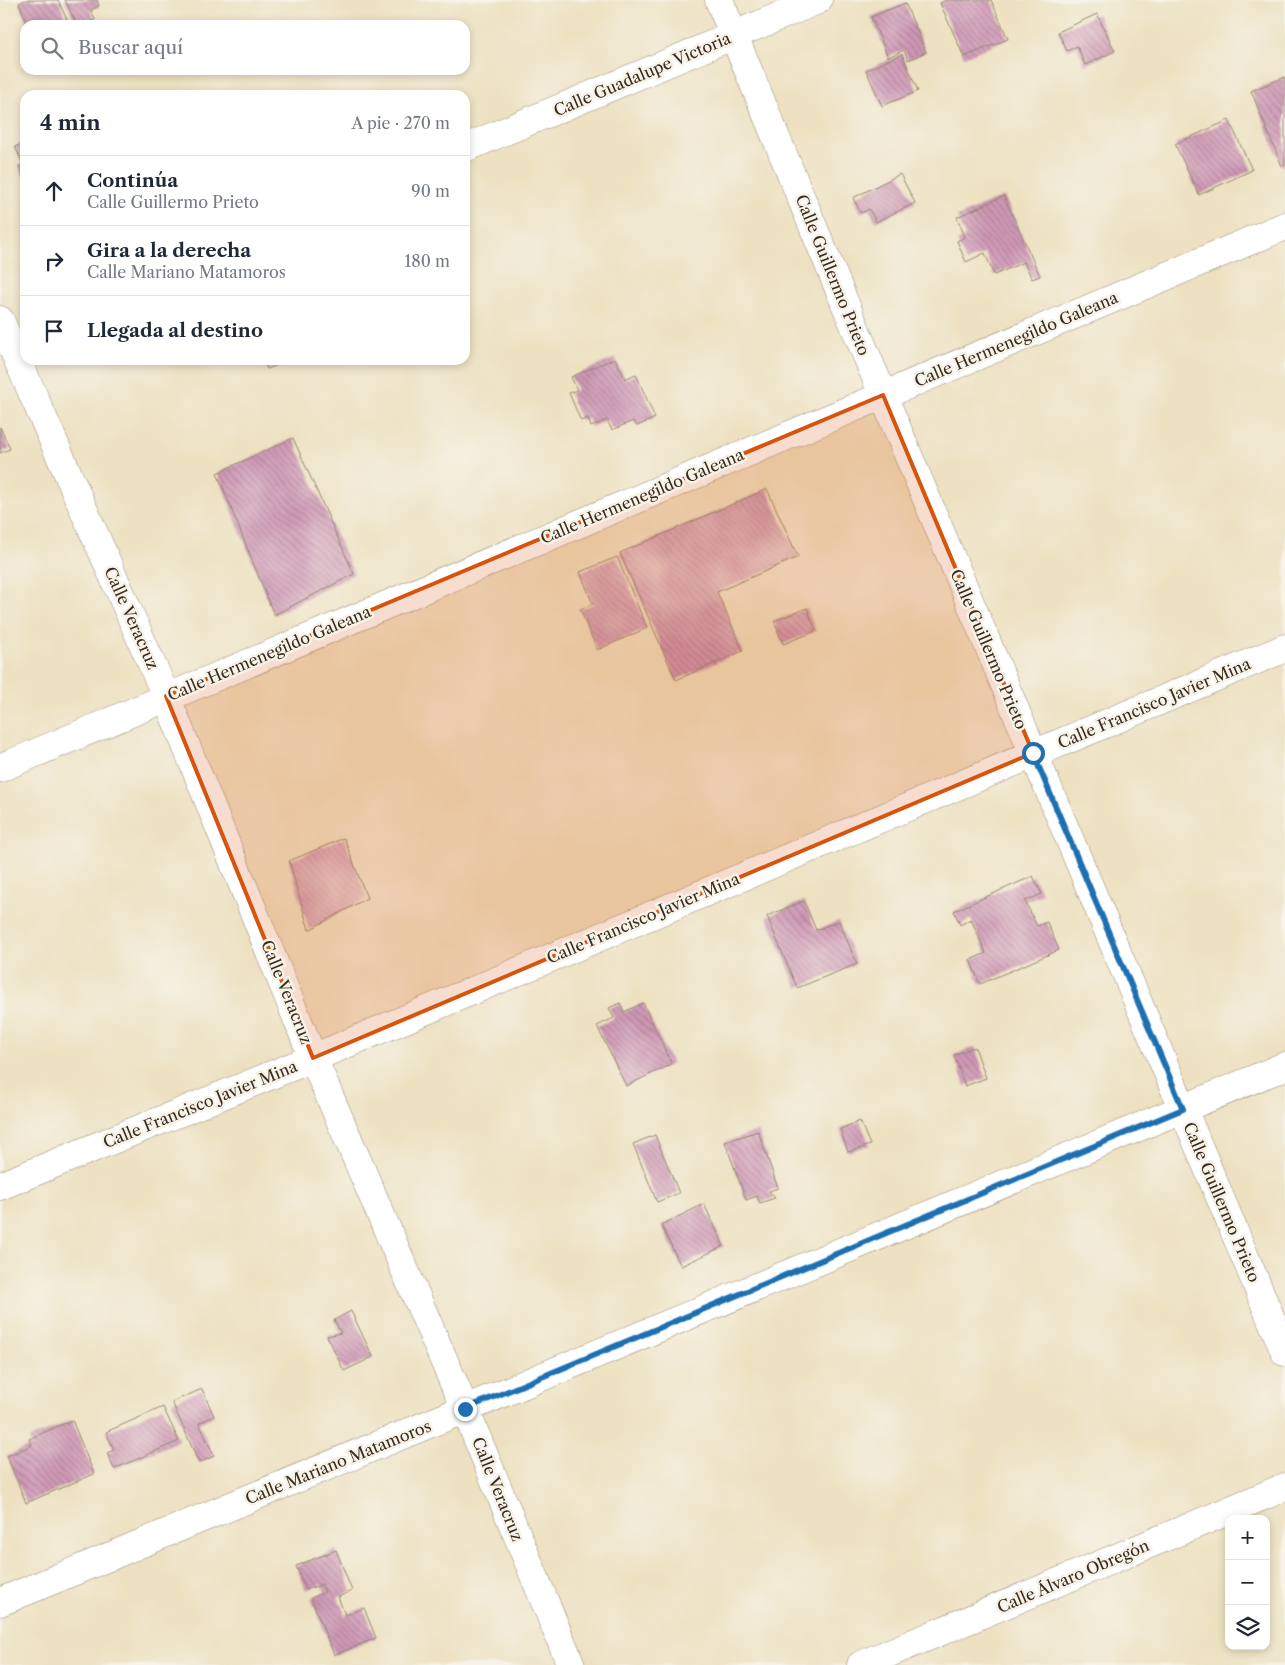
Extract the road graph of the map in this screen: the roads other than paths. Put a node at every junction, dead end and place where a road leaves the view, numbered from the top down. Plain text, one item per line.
1 (719, 0) edge
2 (818, 0) edge
3 (734, 36) junction
4 (470, 146) edge
5 (1285, 226) edge
6 (9, 333) edge
7 (20, 358) edge
8 (23, 365) edge
9 (882, 395) junction
10 (1285, 648) edge
11 (166, 696) junction
12 (1033, 753) junction
13 (0, 768) edge
14 (313, 1058) junction
15 (1285, 1066) edge
16 (1183, 1109) junction
17 (0, 1186) edge
18 (1285, 1352) edge
19 (465, 1409) junction
20 (1285, 1487) edge
21 (0, 1602) edge
22 (571, 1665) edge
23 (860, 1665) edge

1 - 3 street, Calle Guillermo Prieto
2 - 3 street, Calle Guadalupe Victoria
3 - 4 street, Calle Guadalupe Victoria
3 - 9 street, Calle Guillermo Prieto
5 - 9 street, Calle Hermenegildo Galeana
6 - 7 street, Calle Veracruz
8 - 11 street, Calle Veracruz
9 - 11 street, Calle Hermenegildo Galeana
9 - 12 street, Calle Guillermo Prieto
10 - 12 street, Calle Francisco Javier Mina
11 - 13 street, Calle Hermenegildo Galeana
11 - 14 street, Calle Veracruz
12 - 14 street, Calle Francisco Javier Mina
12 - 16 street, Calle Guillermo Prieto
14 - 17 street, Calle Francisco Javier Mina
14 - 19 street, Calle Veracruz
15 - 16 street, Calle Mariano Matamoros
16 - 18 street, Calle Guillermo Prieto
16 - 19 street, Calle Mariano Matamoros
19 - 21 street, Calle Mariano Matamoros
19 - 22 street, Calle Veracruz
20 - 23 street, Calle Álvaro Obregón

